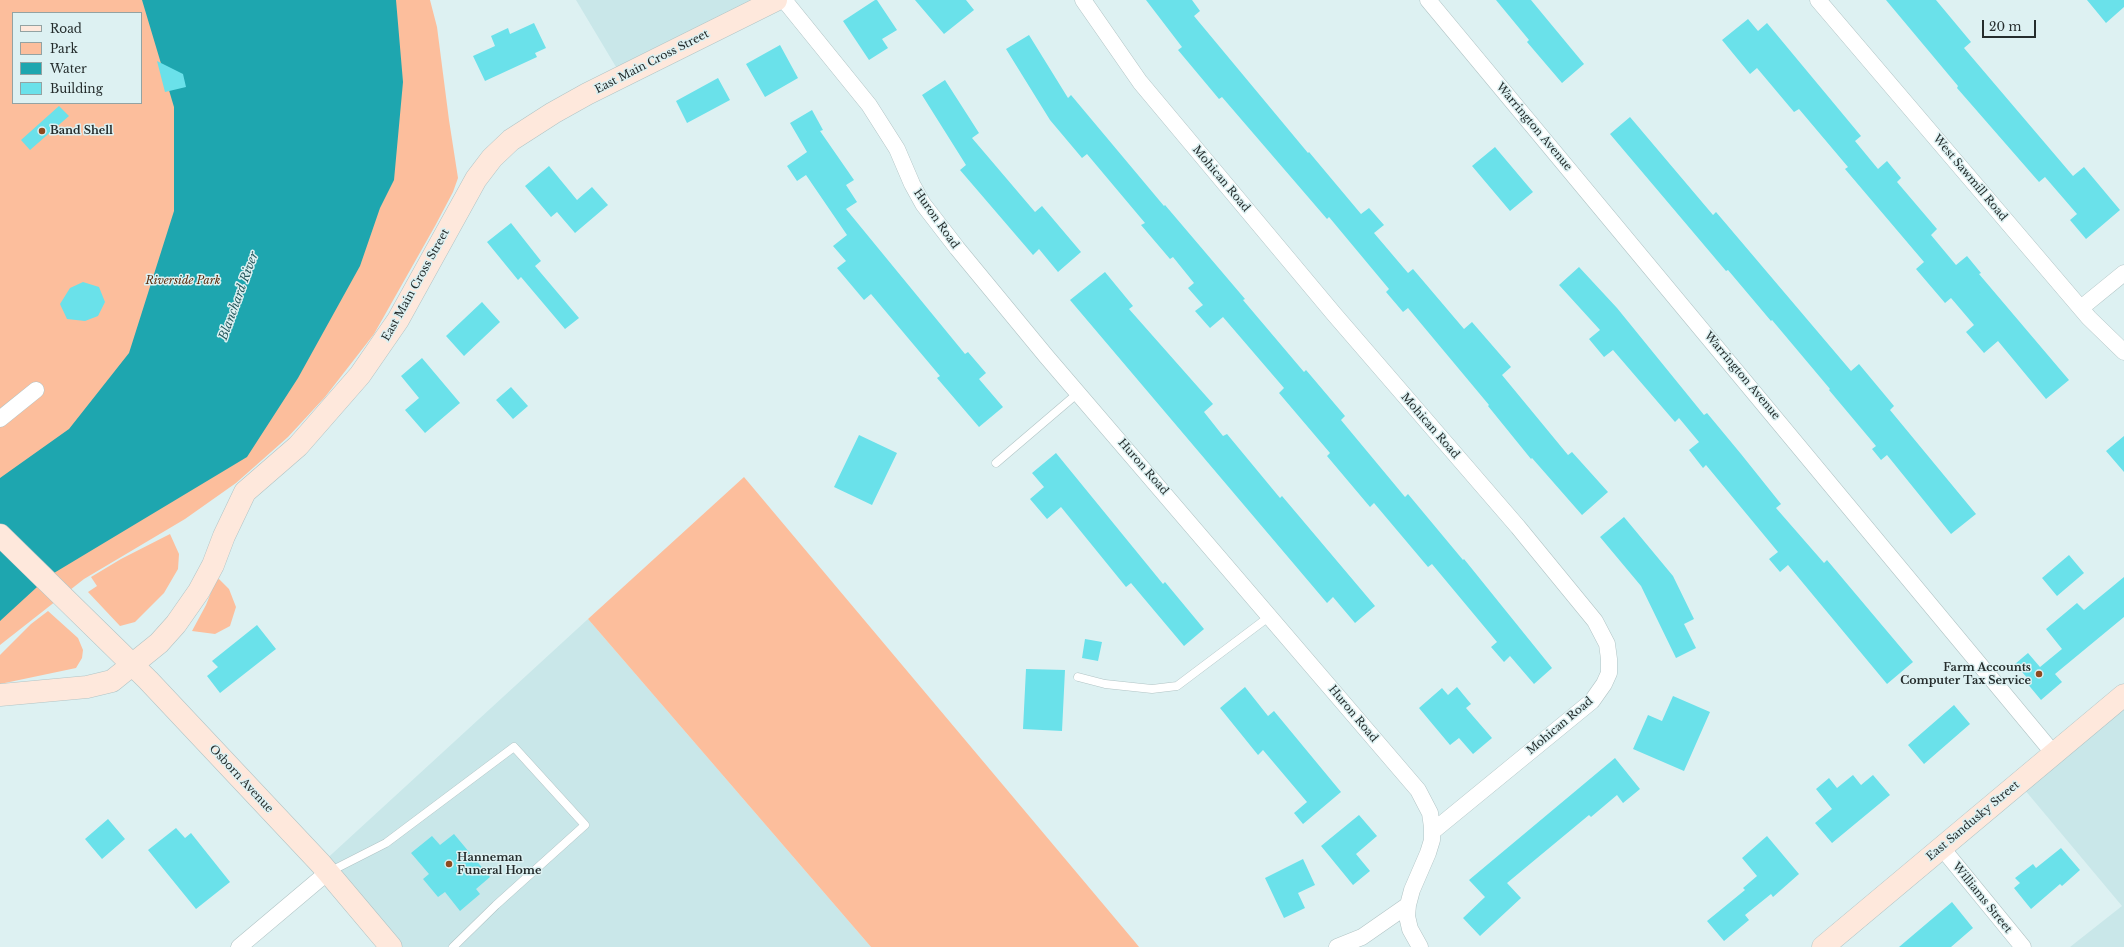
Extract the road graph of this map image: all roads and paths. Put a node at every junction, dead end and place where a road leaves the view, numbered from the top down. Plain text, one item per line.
1 (776, 0) edge
2 (784, 0) edge
3 (1083, 0) edge
4 (1428, 0) edge
5 (1818, 0) edge
6 (2124, 273) edge
7 (2081, 308) junction
8 (2124, 352) edge
9 (36, 390) dead end
10 (1078, 393) junction
11 (0, 419) edge
12 (996, 463) dead end
13 (0, 535) edge
14 (1270, 616) junction
15 (132, 665) junction
16 (1078, 677) dead end
17 (0, 695) edge
18 (2124, 696) edge
19 (2054, 754) junction
20 (1432, 832) junction
21 (1942, 848) junction
22 (328, 872) junction
23 (1408, 905) junction
24 (239, 947) edge
25 (391, 947) edge
26 (453, 947) edge
27 (1337, 947) edge
28 (1420, 947) edge
29 (1823, 947) edge
30 (2023, 947) edge

1 - 15 main road, East Main Cross Street
2 - 10 street, Huron Road
3 - 20 street, Mohican Road
4 - 19 street, Warrington Avenue
5 - 7 street, West Sawmill Road
6 - 7 street
7 - 8 street, West Sawmill Road
9 - 11 street
10 - 12 lane
10 - 14 street, Huron Road
13 - 15 main road, Osborn Avenue
14 - 16 lane
14 - 20 street, Huron Road
15 - 17 main road, East Main Cross Street
15 - 22 main road, Osborn Avenue
18 - 19 main road, East Sandusky Street
19 - 21 main road, East Sandusky Street
20 - 23 street, Huron Road
21 - 29 main road, East Sandusky Street
21 - 30 street, Williams Street
22 - 24 street
22 - 25 main road, Osborn Avenue
22 - 26 lane
23 - 27 street
23 - 28 street, Huron Road

